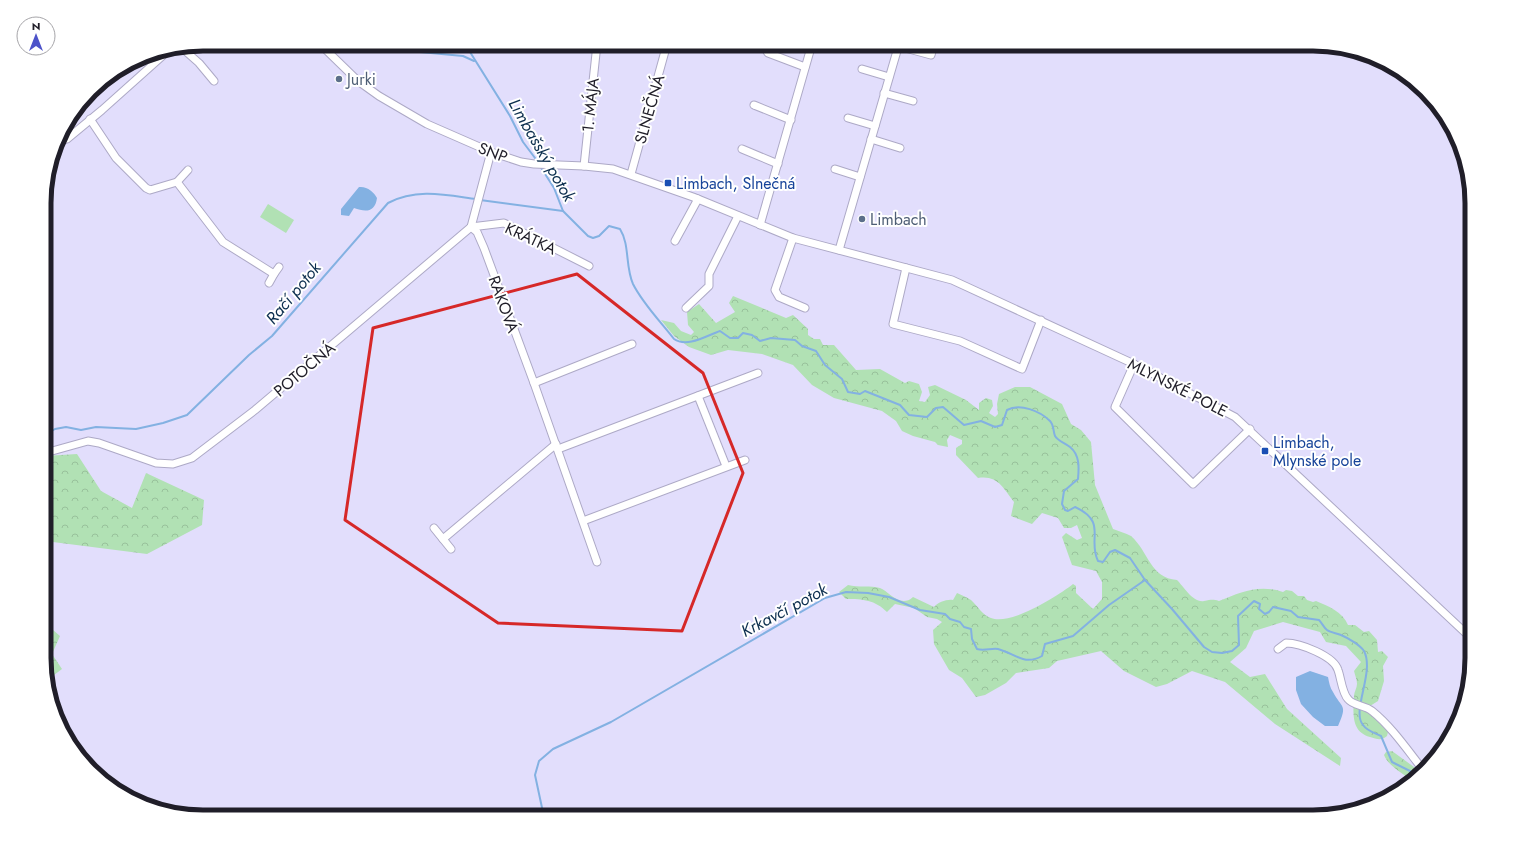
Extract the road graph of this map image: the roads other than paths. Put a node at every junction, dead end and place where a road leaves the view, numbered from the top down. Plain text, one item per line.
1 (327, 51) edge
2 (596, 51) edge
3 (665, 51) edge
4 (767, 51) edge
5 (810, 51) edge
6 (896, 51) edge
7 (917, 51) edge
8 (931, 51) edge
9 (186, 52) edge
10 (161, 57) edge
11 (805, 67) junction
12 (862, 69) dead end
13 (889, 77) junction
14 (214, 81) dead end
15 (884, 93) junction
16 (913, 101) dead end
17 (754, 105) dead end
18 (848, 118) dead end
19 (90, 119) junction
20 (791, 120) junction
21 (875, 126) junction
22 (66, 138) edge
23 (871, 139) junction
24 (900, 148) dead end
25 (742, 149) dead end
26 (491, 152) junction
27 (778, 164) junction
28 (584, 166) junction
29 (835, 169) dead end
30 (188, 170) dead end
31 (631, 174) junction
32 (860, 177) junction
33 (177, 182) junction
34 (695, 198) junction
35 (738, 216) junction
36 (760, 225) junction
37 (471, 227) junction
38 (793, 238) junction
39 (675, 242) dead end
40 (839, 250) junction
41 (279, 266) dead end
42 (589, 266) dead end
43 (906, 268) junction
44 (274, 274) junction
45 (269, 282) dead end
46 (686, 308) dead end
47 (805, 308) dead end
48 (1041, 320) junction
49 (632, 344) dead end
50 (1134, 364) junction
51 (758, 372) dead end
52 (534, 383) junction
53 (698, 396) junction
54 (1250, 429) junction
55 (557, 447) junction
56 (51, 451) edge
57 (745, 460) dead end
58 (726, 466) junction
59 (583, 521) junction
60 (434, 528) dead end
61 (443, 539) junction
62 (451, 549) dead end
63 (597, 562) dead end
64 (1465, 632) edge
65 (1278, 649) dead end
66 (1420, 767) edge

1 - 26 street, SNP
2 - 28 street, 1. MÁJA
3 - 31 street, SLNEČNÁ
4 - 11 street
5 - 11 street
6 - 13 street
7 - 8 street
9 - 14 street
10 - 19 street
11 - 20 street
12 - 13 street
13 - 15 street
15 - 16 street
15 - 21 street
17 - 20 street
18 - 21 street
19 - 22 street
19 - 33 street
20 - 27 street
21 - 23 street
23 - 24 street
23 - 32 street
25 - 27 street
26 - 28 street, SNP
26 - 37 street
27 - 36 street
28 - 31 street, SNP
29 - 32 street
30 - 33 street
31 - 34 street, SNP
32 - 40 street
33 - 44 street
34 - 35 street, SNP
34 - 39 street
35 - 36 street, SNP
35 - 46 street
36 - 38 street, MLYNSKÉ POLE
37 - 42 street, KRÁTKA
37 - 52 street, RAKOVÁ
37 - 56 street, POTOČNÁ
38 - 40 street, MLYNSKÉ POLE
38 - 47 street
40 - 43 street, MLYNSKÉ POLE
41 - 44 street
43 - 48 street, MLYNSKÉ POLE
43 - 48 street
44 - 45 street
48 - 50 street, MLYNSKÉ POLE
49 - 52 street
50 - 54 street, MLYNSKÉ POLE
50 - 54 street
51 - 53 street
52 - 55 street, RAKOVÁ
53 - 55 street
53 - 58 street
54 - 64 street, MLYNSKÉ POLE
55 - 59 street, RAKOVÁ
55 - 61 street
57 - 58 street
58 - 59 street
59 - 63 street, RAKOVÁ
60 - 61 street
61 - 62 street
65 - 66 street

